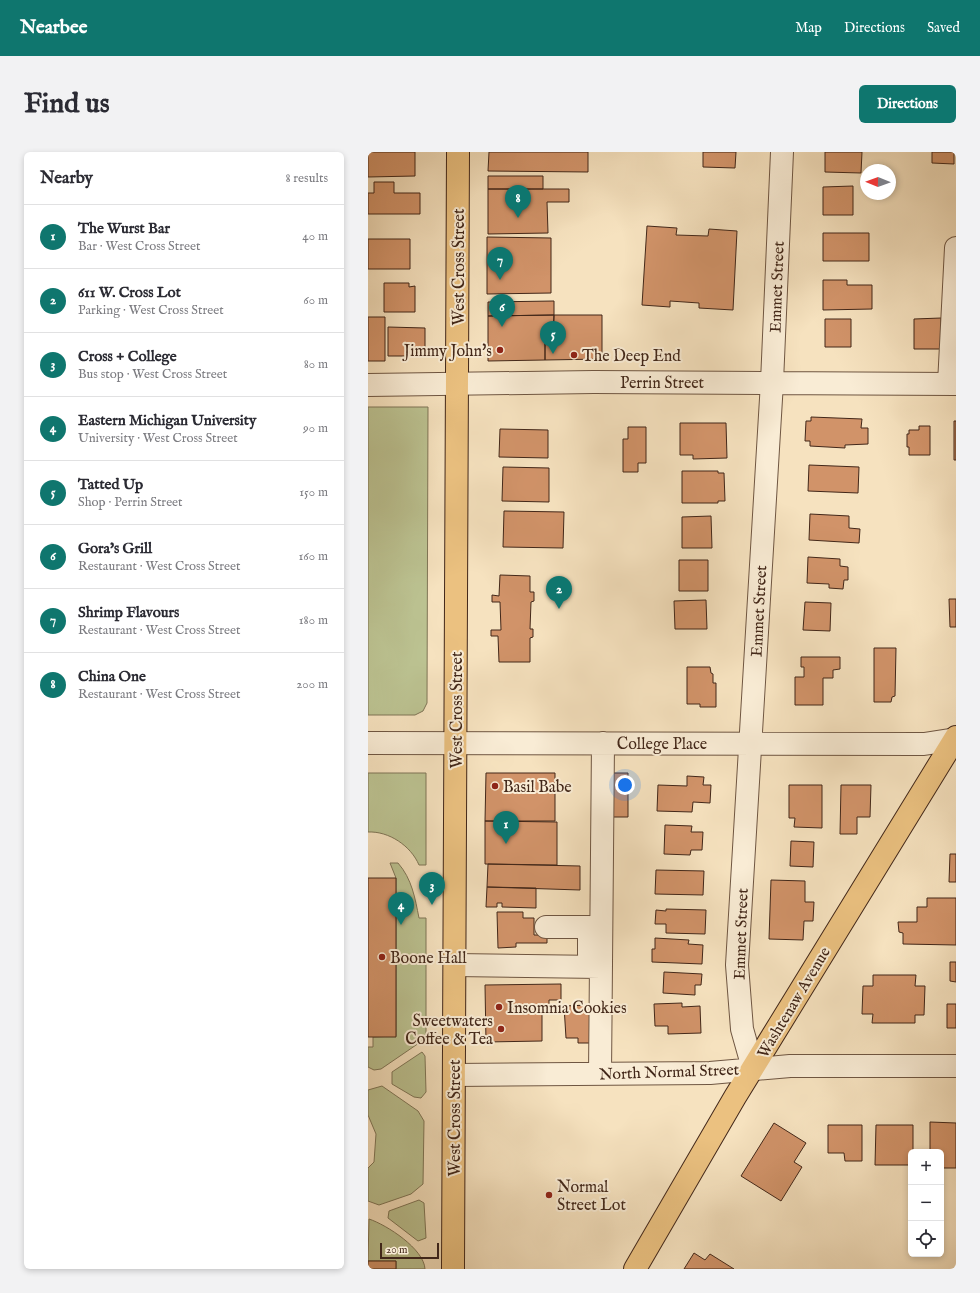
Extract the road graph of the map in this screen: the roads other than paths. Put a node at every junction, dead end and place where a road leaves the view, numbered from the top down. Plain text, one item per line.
1 (458, 152) edge
2 (782, 152) edge
3 (956, 248) edge
4 (772, 382) junction
5 (368, 384) edge
6 (458, 384) junction
7 (952, 384) edge
8 (956, 739) edge
9 (603, 743) junction
10 (368, 744) edge
11 (456, 744) junction
12 (750, 744) junction
13 (546, 927) dead end
14 (455, 966) junction
15 (595, 967) junction
16 (956, 1066) edge
17 (753, 1068) junction
18 (600, 1074) junction
19 (455, 1075) junction
20 (453, 1269) edge
21 (635, 1269) edge

1 - 6 main road, West Cross Street
2 - 4 street, Emmet Street
3 - 7 street
4 - 6 street, Perrin Street
4 - 7 street, Perrin Street
4 - 12 street, Emmet Street
5 - 6 street, Perrin Street
6 - 11 main road, West Cross Street
8 - 12 street, College Place
8 - 17 main road, Washtenaw Avenue
9 - 11 street, College Place
9 - 12 street, College Place
9 - 15 street
10 - 11 street, College Place
11 - 14 main road, West Cross Street
12 - 17 street, Emmet Street
13 - 15 street
14 - 15 street
14 - 19 main road, West Cross Street
15 - 18 street
16 - 17 street, North Normal Street
17 - 18 street, North Normal Street
17 - 21 main road, Washtenaw Avenue
18 - 19 street, North Normal Street
19 - 20 main road, West Cross Street

